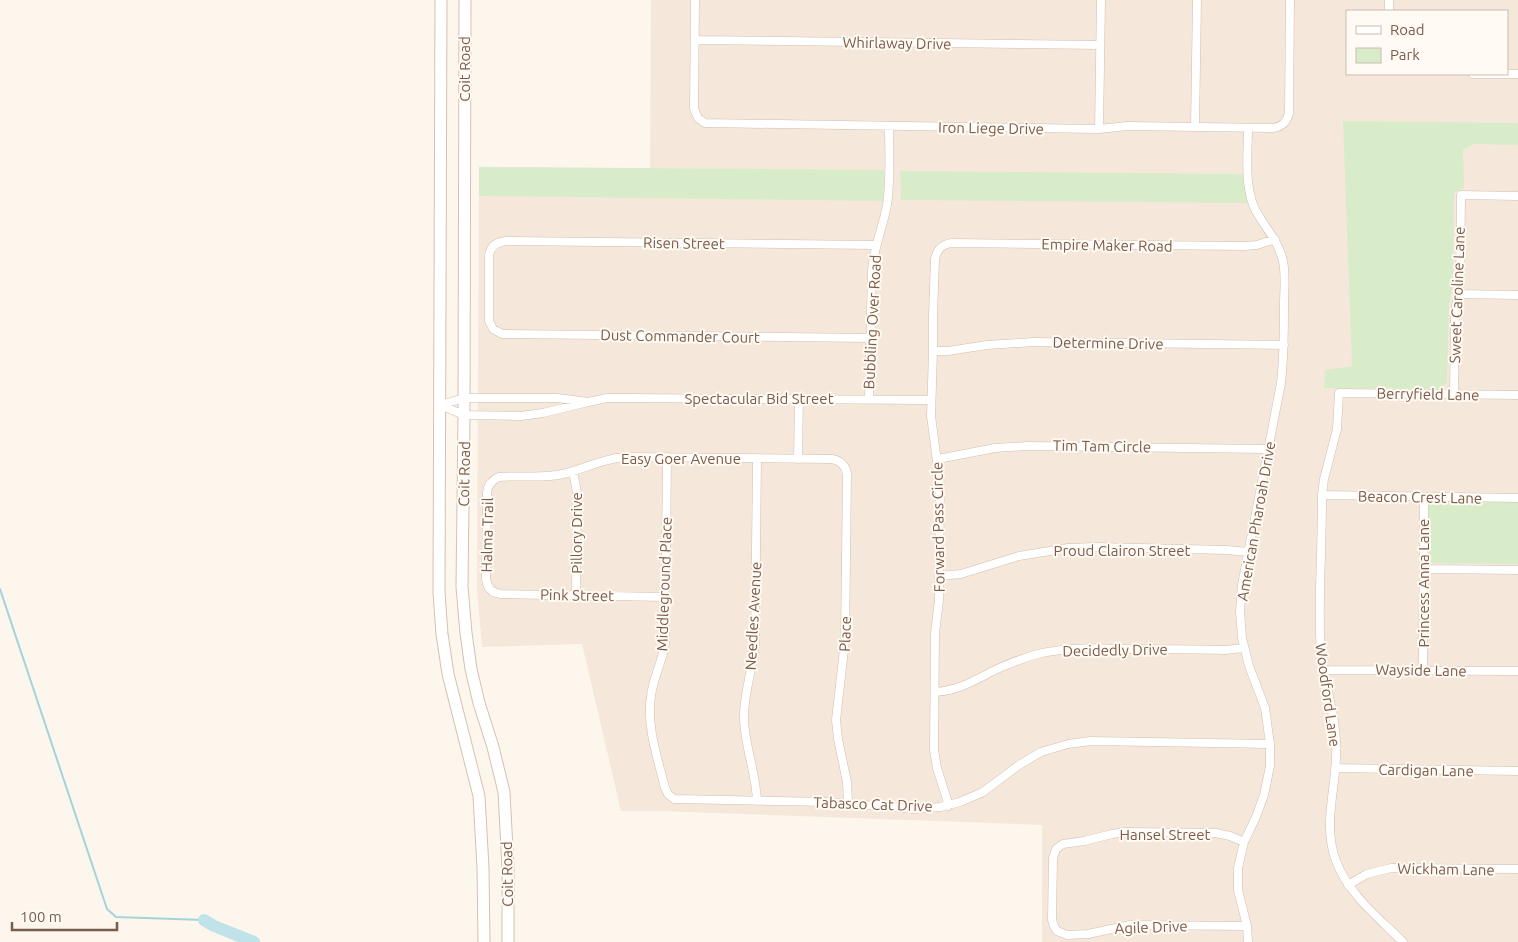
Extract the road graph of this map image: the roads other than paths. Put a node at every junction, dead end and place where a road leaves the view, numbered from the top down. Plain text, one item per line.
1 (441, 0) edge
2 (465, 0) edge
3 (696, 0) edge
4 (1100, 0) edge
5 (1197, 0) edge
6 (1290, 0) edge
7 (695, 40) junction
8 (1100, 45) junction
9 (889, 126) junction
10 (1196, 127) junction
11 (1248, 128) junction
12 (1099, 129) junction
13 (1518, 196) edge
14 (1274, 239) junction
15 (876, 245) junction
16 (940, 248) joint
17 (1458, 294) junction
18 (1518, 295) edge
19 (492, 328) joint
20 (870, 338) junction
21 (1284, 345) junction
22 (933, 351) junction
23 (1338, 393) joint
24 (1454, 394) junction
25 (1518, 395) edge
26 (464, 398) junction
27 (799, 398) junction
28 (868, 399) junction
29 (931, 400) junction
30 (588, 402) junction
31 (440, 405) junction
32 (464, 415) junction
33 (1268, 449) junction
34 (667, 457) junction
35 (758, 458) junction
36 (798, 459) junction
37 (938, 459) junction
38 (843, 464) joint
39 (573, 471) junction
40 (492, 481) joint
41 (1322, 495) junction
42 (1424, 497) junction
43 (1518, 498) edge
44 (1248, 552) junction
45 (1424, 569) junction
46 (1518, 570) edge
47 (939, 576) junction
48 (490, 589) joint
49 (576, 595) junction
50 (666, 596) junction
51 (1244, 648) junction
52 (1323, 670) junction
53 (1423, 670) junction
54 (1518, 671) edge
55 (935, 692) junction
56 (1270, 744) junction
57 (1335, 768) junction
58 (1518, 771) edge
59 (670, 796) joint
60 (757, 801) junction
61 (848, 803) junction
62 (949, 806) junction
63 (1244, 842) junction
64 (1518, 870) edge
65 (1348, 884) junction
66 (1247, 926) junction
67 (1057, 931) joint
68 (484, 942) edge
69 (508, 942) edge
70 (1248, 942) edge
71 (1403, 942) edge

1 - 31 main road, Coit Road
2 - 26 main road, Coit Road
3 - 7 street
4 - 8 street
5 - 10 street
6 - 11 street, Iron Liege Drive
7 - 8 street, Whirlaway Drive
7 - 9 street, Iron Liege Drive
8 - 12 street
9 - 12 street, Iron Liege Drive
9 - 15 street, Bubbling Over Road
10 - 11 street, Iron Liege Drive
10 - 12 street, Iron Liege Drive
11 - 14 street, American Pharoah Drive
13 - 17 street, Sweet Caroline Lane
14 - 16 street, Empire Maker Road
14 - 21 street, American Pharoah Drive
15 - 19 street, Risen Street
15 - 20 street, Bubbling Over Road
16 - 22 street, Forward Pass Circle
17 - 18 street
17 - 24 street, Sweet Caroline Lane
19 - 20 street, Dust Commander Court
20 - 28 street, Bubbling Over Road
21 - 22 street, Determine Drive
21 - 33 street, American Pharoah Drive
22 - 29 street, Forward Pass Circle
23 - 24 street, Berryfield Lane
23 - 41 street, Woodford Lane
24 - 25 street, Berryfield Lane
26 - 30 street, Spectacular Bid Street
26 - 31 street, Spectacular Bid Street
26 - 32 main road, Coit Road
27 - 28 street, Spectacular Bid Street
27 - 30 street, Spectacular Bid Street
27 - 36 street
28 - 29 street, Spectacular Bid Street
29 - 37 street, Forward Pass Circle
30 - 32 street, Spectacular Bid Street
31 - 32 street, Spectacular Bid Street
31 - 68 main road, Coit Road
32 - 69 main road, Coit Road
33 - 37 street, Tim Tam Circle
33 - 44 street, American Pharoah Drive
34 - 35 street, Easy Goer Avenue
34 - 39 street, Easy Goer Avenue
34 - 50 street, Middleground Place
35 - 36 street, Easy Goer Avenue
35 - 60 street, Needles Avenue
36 - 38 street, Easy Goer Avenue
37 - 47 street, Forward Pass Circle
38 - 61 street, Place
39 - 40 street, Easy Goer Avenue
39 - 49 street, Pillory Drive
40 - 48 street, Halma Trail
41 - 42 street, Beacon Crest Lane
41 - 52 street, Woodford Lane
42 - 43 street, Beacon Crest Lane
42 - 45 street, Princess Anna Lane
44 - 47 street, Proud Clairon Street
44 - 51 street, American Pharoah Drive
45 - 46 street
45 - 53 street, Princess Anna Lane
47 - 55 street, Forward Pass Circle
48 - 49 street, Pink Street
49 - 50 street, Pink Street
50 - 59 street, Middleground Place
51 - 55 street, Decidedly Drive
51 - 56 street, American Pharoah Drive
52 - 53 street, Wayside Lane
52 - 57 street, Woodford Lane
53 - 54 street, Wayside Lane
55 - 62 street, Forward Pass Circle
56 - 62 street, Tabasco Cat Drive
56 - 63 street, American Pharoah Drive
57 - 58 street, Cardigan Lane
57 - 65 street, Woodford Lane
59 - 60 street, Tabasco Cat Drive
60 - 61 street, Tabasco Cat Drive
61 - 62 street, Tabasco Cat Drive
63 - 66 street, American Pharoah Drive
63 - 67 street, Hansel Street
64 - 65 street, Wickham Lane
65 - 71 street, Woodford Lane
66 - 67 street, Agile Drive
66 - 70 street, American Pharoah Drive

